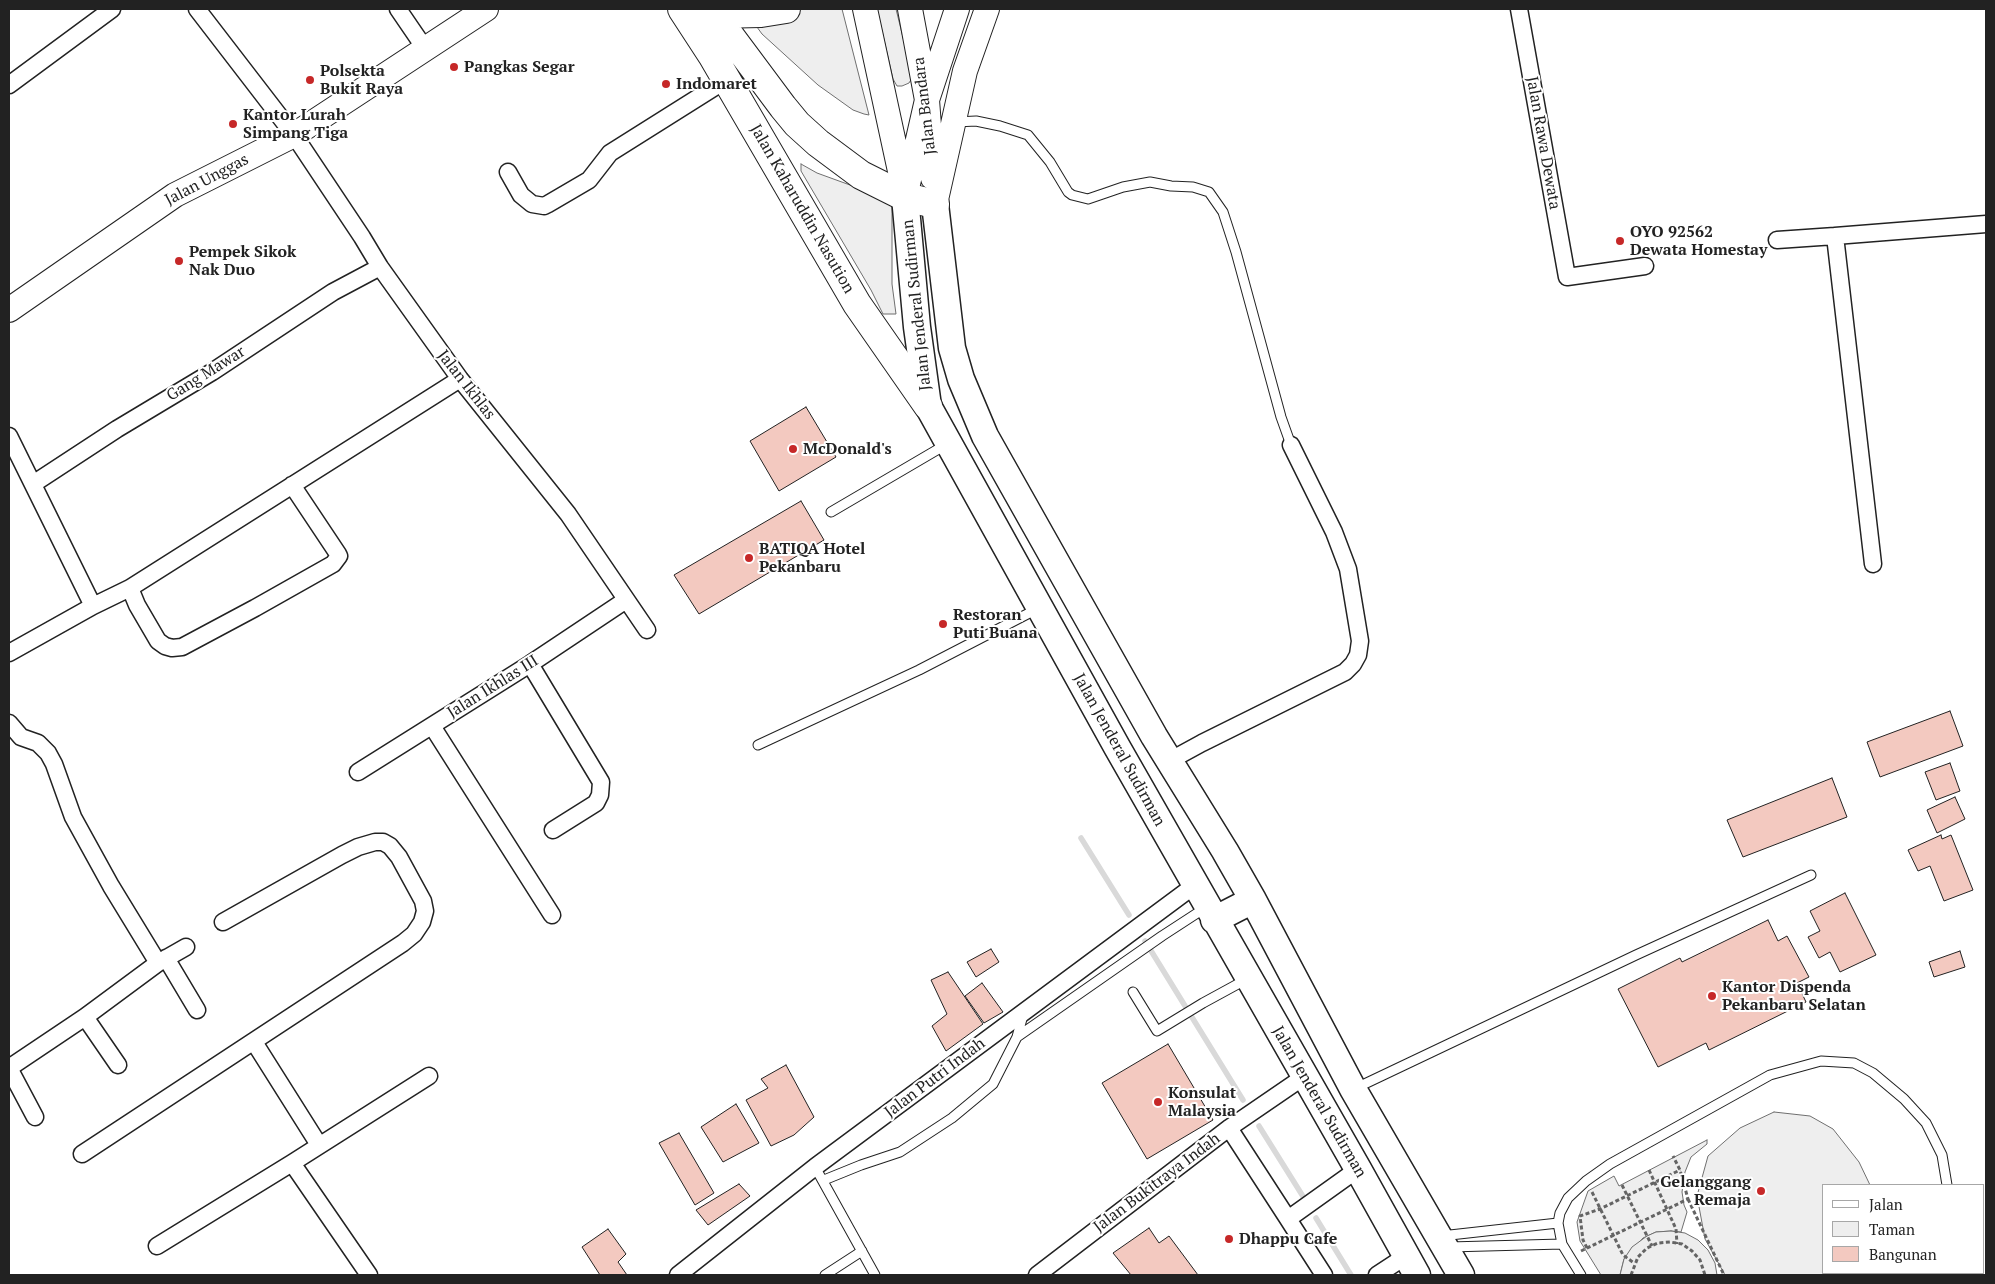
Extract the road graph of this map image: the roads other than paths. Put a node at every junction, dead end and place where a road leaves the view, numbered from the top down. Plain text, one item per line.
1 (112, 9) edge
2 (196, 9) edge
3 (398, 9) edge
4 (486, 9) edge
5 (682, 9) edge
6 (786, 9) edge
7 (865, 9) edge
8 (910, 9) edge
9 (957, 9) edge
10 (987, 9) edge
11 (1519, 9) edge
12 (712, 11) edge
13 (426, 50) junction
14 (726, 80) junction
15 (9, 85) edge
16 (927, 100) junction
17 (953, 122) junction
18 (294, 135) junction
19 (508, 172) dead end
20 (905, 197) junction
21 (935, 204) junction
22 (1986, 224) edge
23 (1835, 236) junction
24 (1777, 240) dead end
25 (1645, 266) dead end
26 (380, 267) junction
27 (9, 310) edge
28 (460, 379) junction
29 (928, 406) junction
30 (9, 436) edge
31 (949, 443) junction
32 (1291, 445) joint
33 (33, 484) junction
34 (292, 485) junction
35 (831, 512) dead end
36 (1872, 564) dead end
37 (130, 588) junction
38 (626, 600) junction
39 (93, 606) junction
40 (1040, 608) junction
41 (647, 630) dead end
42 (9, 653) edge
43 (530, 664) junction
44 (9, 723) edge
45 (432, 726) junction
46 (758, 744) dead end
47 (1169, 761) junction
48 (358, 772) dead end
49 (553, 830) dead end
50 (1811, 875) dead end
51 (1253, 900) junction
52 (1206, 904) junction
53 (552, 915) dead end
54 (224, 922) dead end
55 (186, 947) dead end
56 (162, 961) junction
57 (1249, 978) junction
58 (1133, 992) dead end
59 (197, 1010) dead end
60 (1024, 1012) junction
61 (85, 1017) junction
62 (1017, 1037) junction
63 (254, 1042) junction
64 (118, 1065) dead end
65 (9, 1068) edge
66 (429, 1076) dead end
67 (1304, 1076) junction
68 (1354, 1089) junction
69 (35, 1117) dead end
70 (1229, 1128) junction
71 (319, 1145) junction
72 (82, 1154) dead end
73 (292, 1163) junction
74 (1358, 1169) junction
75 (819, 1174) junction
76 (1947, 1184) edge
77 (1288, 1219) junction
78 (1558, 1223) junction
79 (1442, 1241) junction
80 (1562, 1244) junction
81 (157, 1246) dead end
82 (862, 1251) junction
83 (1411, 1266) edge
84 (369, 1275) edge
85 (678, 1275) edge
86 (824, 1275) edge
87 (875, 1275) edge
88 (1037, 1275) edge
89 (1324, 1275) edge
90 (1377, 1275) edge
91 (1461, 1275) edge
92 (1581, 1275) edge

1 - 15 street
2 - 18 street, Jalan Ikhlas
3 - 13 street
4 - 13 street, Jalan Unggas
5 - 14 highway, Jalan Kaharuddin Nasution
6 - 12 highway
7 - 20 street, Jalan Bandara
8 - 16 street, Jalan Bandara
9 - 16 street
10 - 17 street
11 - 25 street, Jalan Rawa Dewata
12 - 20 highway
13 - 18 street, Jalan Unggas
14 - 19 street
14 - 29 highway, Jalan Kaharuddin Nasution
16 - 20 street
16 - 21 street, Jalan Bandara
17 - 21 street
17 - 32 lane
18 - 26 street, Jalan Ikhlas
18 - 27 street, Jalan Unggas
20 - 21 highway
20 - 29 main road, Jalan Jenderal Sudirman
21 - 47 main road, Jalan Jenderal Sudirman
22 - 23 street
23 - 24 street
23 - 36 street
26 - 28 street, Jalan Ikhlas
26 - 33 street, Gang Mawar
28 - 34 street
28 - 38 street, Jalan Ikhlas
29 - 31 main road, Jalan Jenderal Sudirman
30 - 33 street
31 - 35 lane
31 - 40 main road, Jalan Jenderal Sudirman
32 - 47 street
33 - 39 street
34 - 37 street
34 - 37 street
37 - 39 street
38 - 41 street, Jalan Ikhlas
38 - 43 street, Jalan Ikhlas III
39 - 42 street
40 - 46 lane
40 - 52 main road, Jalan Jenderal Sudirman
43 - 45 street, Jalan Ikhlas III
43 - 49 street
44 - 56 street
45 - 48 street, Jalan Ikhlas III
45 - 53 street
47 - 51 main road, Jalan Jenderal Sudirman
50 - 68 lane
51 - 52 main road
51 - 68 main road, Jalan Jenderal Sudirman
52 - 57 main road, Jalan Jenderal Sudirman
52 - 60 street, Jalan Putri Indah
52 - 62 lane
54 - 63 street
55 - 56 street
56 - 59 street
56 - 61 street
57 - 58 lane
57 - 67 main road, Jalan Jenderal Sudirman
60 - 62 lane
60 - 75 street, Jalan Putri Indah
61 - 64 street
61 - 65 street
62 - 75 lane
63 - 71 street
63 - 72 street
65 - 69 street
66 - 71 street
67 - 70 street, Jalan Bukitraya Indah
67 - 74 main road, Jalan Jenderal Sudirman
68 - 79 main road, Jalan Jenderal Sudirman
70 - 77 street
70 - 88 street, Jalan Bukitraya Indah
71 - 73 street
73 - 81 street
73 - 84 street
74 - 77 street
74 - 83 main road, Jalan Jenderal Sudirman
75 - 82 lane
75 - 85 street, Jalan Putri Indah
76 - 78 lane
77 - 89 street
78 - 79 lane
78 - 80 lane
79 - 80 lane
79 - 91 main road, Jalan Jenderal Sudirman
80 - 92 lane
82 - 86 lane
82 - 87 lane
83 - 90 street

